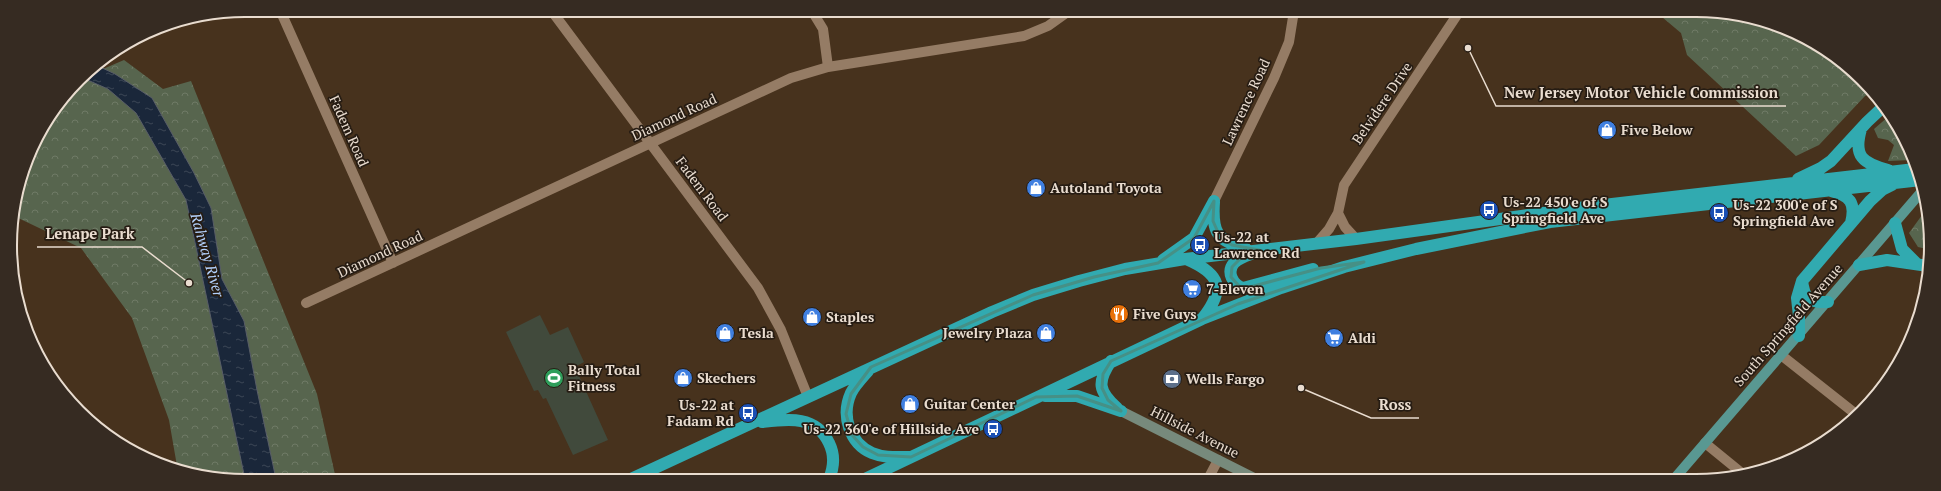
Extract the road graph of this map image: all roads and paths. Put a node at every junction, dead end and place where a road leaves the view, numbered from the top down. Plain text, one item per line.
1 (283, 17) edge
2 (556, 17) edge
3 (816, 17) edge
4 (1061, 17) edge
5 (1293, 17) edge
6 (1456, 17) edge
7 (828, 67) junction
8 (1880, 110) edge
9 (1862, 128) junction
10 (651, 143) junction
11 (1911, 170) edge
12 (1895, 177) junction
13 (1914, 179) edge
14 (1786, 184) junction
15 (1828, 190) junction
16 (1918, 195) edge
17 (1214, 201) junction
18 (1338, 213) junction
19 (1851, 223) junction
20 (1895, 223) junction
21 (1356, 239) junction
22 (1316, 244) junction
23 (1255, 250) junction
24 (1185, 259) junction
25 (1364, 262) junction
26 (393, 263) junction
27 (1158, 263) junction
28 (1859, 265) junction
29 (1923, 265) edge
30 (1802, 281) junction
31 (1828, 302) junction
32 (306, 303) dead end
33 (1202, 320) junction
34 (1799, 336) junction
35 (1781, 355) junction
36 (1111, 361) junction
37 (871, 367) junction
38 (808, 396) junction
39 (1036, 397) junction
40 (1121, 411) junction
41 (1852, 412) edge
42 (751, 424) junction
43 (1705, 443) junction
44 (911, 456) junction
45 (1218, 460) junction
46 (1738, 470) edge
47 (642, 474) edge
48 (830, 474) edge
49 (875, 474) edge
50 (1211, 474) edge
51 (1246, 474) edge
52 (1678, 474) edge

1 - 26 street, Fadem Road
2 - 10 street, Fadem Road
3 - 7 street
4 - 7 street, Diamond Road
5 - 17 street, Lawrence Road
6 - 18 street, Belvidere Drive
7 - 10 street, Diamond Road
8 - 9 highway
9 - 12 highway
9 - 14 highway
10 - 26 street, Diamond Road
10 - 38 street, Fadem Road
11 - 12 highway
12 - 13 highway
12 - 14 highway
12 - 15 highway
12 - 19 highway
14 - 21 highway
15 - 19 highway
15 - 25 highway
16 - 20 main road, South Springfield Avenue
17 - 23 highway
17 - 27 highway
18 - 21 street
18 - 22 street, Belvidere Drive
19 - 30 highway
20 - 28 main road, South Springfield Avenue
20 - 29 highway
21 - 22 highway
22 - 23 highway
23 - 24 highway
23 - 25 highway
24 - 27 highway
24 - 33 highway
25 - 33 highway
26 - 32 street, Diamond Road
27 - 37 highway
28 - 29 highway
28 - 31 main road, South Springfield Avenue
30 - 31 highway
30 - 34 highway
31 - 34 main road, South Springfield Avenue
33 - 36 highway
34 - 35 main road, South Springfield Avenue
35 - 41 street
35 - 43 main road, South Springfield Avenue
36 - 39 highway
36 - 40 highway
37 - 38 highway
37 - 44 highway
38 - 42 highway
39 - 40 highway
39 - 44 highway
40 - 45 street, Hillside Avenue
42 - 47 highway
42 - 48 highway
43 - 46 street
43 - 52 main road, South Springfield Avenue
44 - 49 highway
45 - 50 street
45 - 51 street, Hillside Avenue

